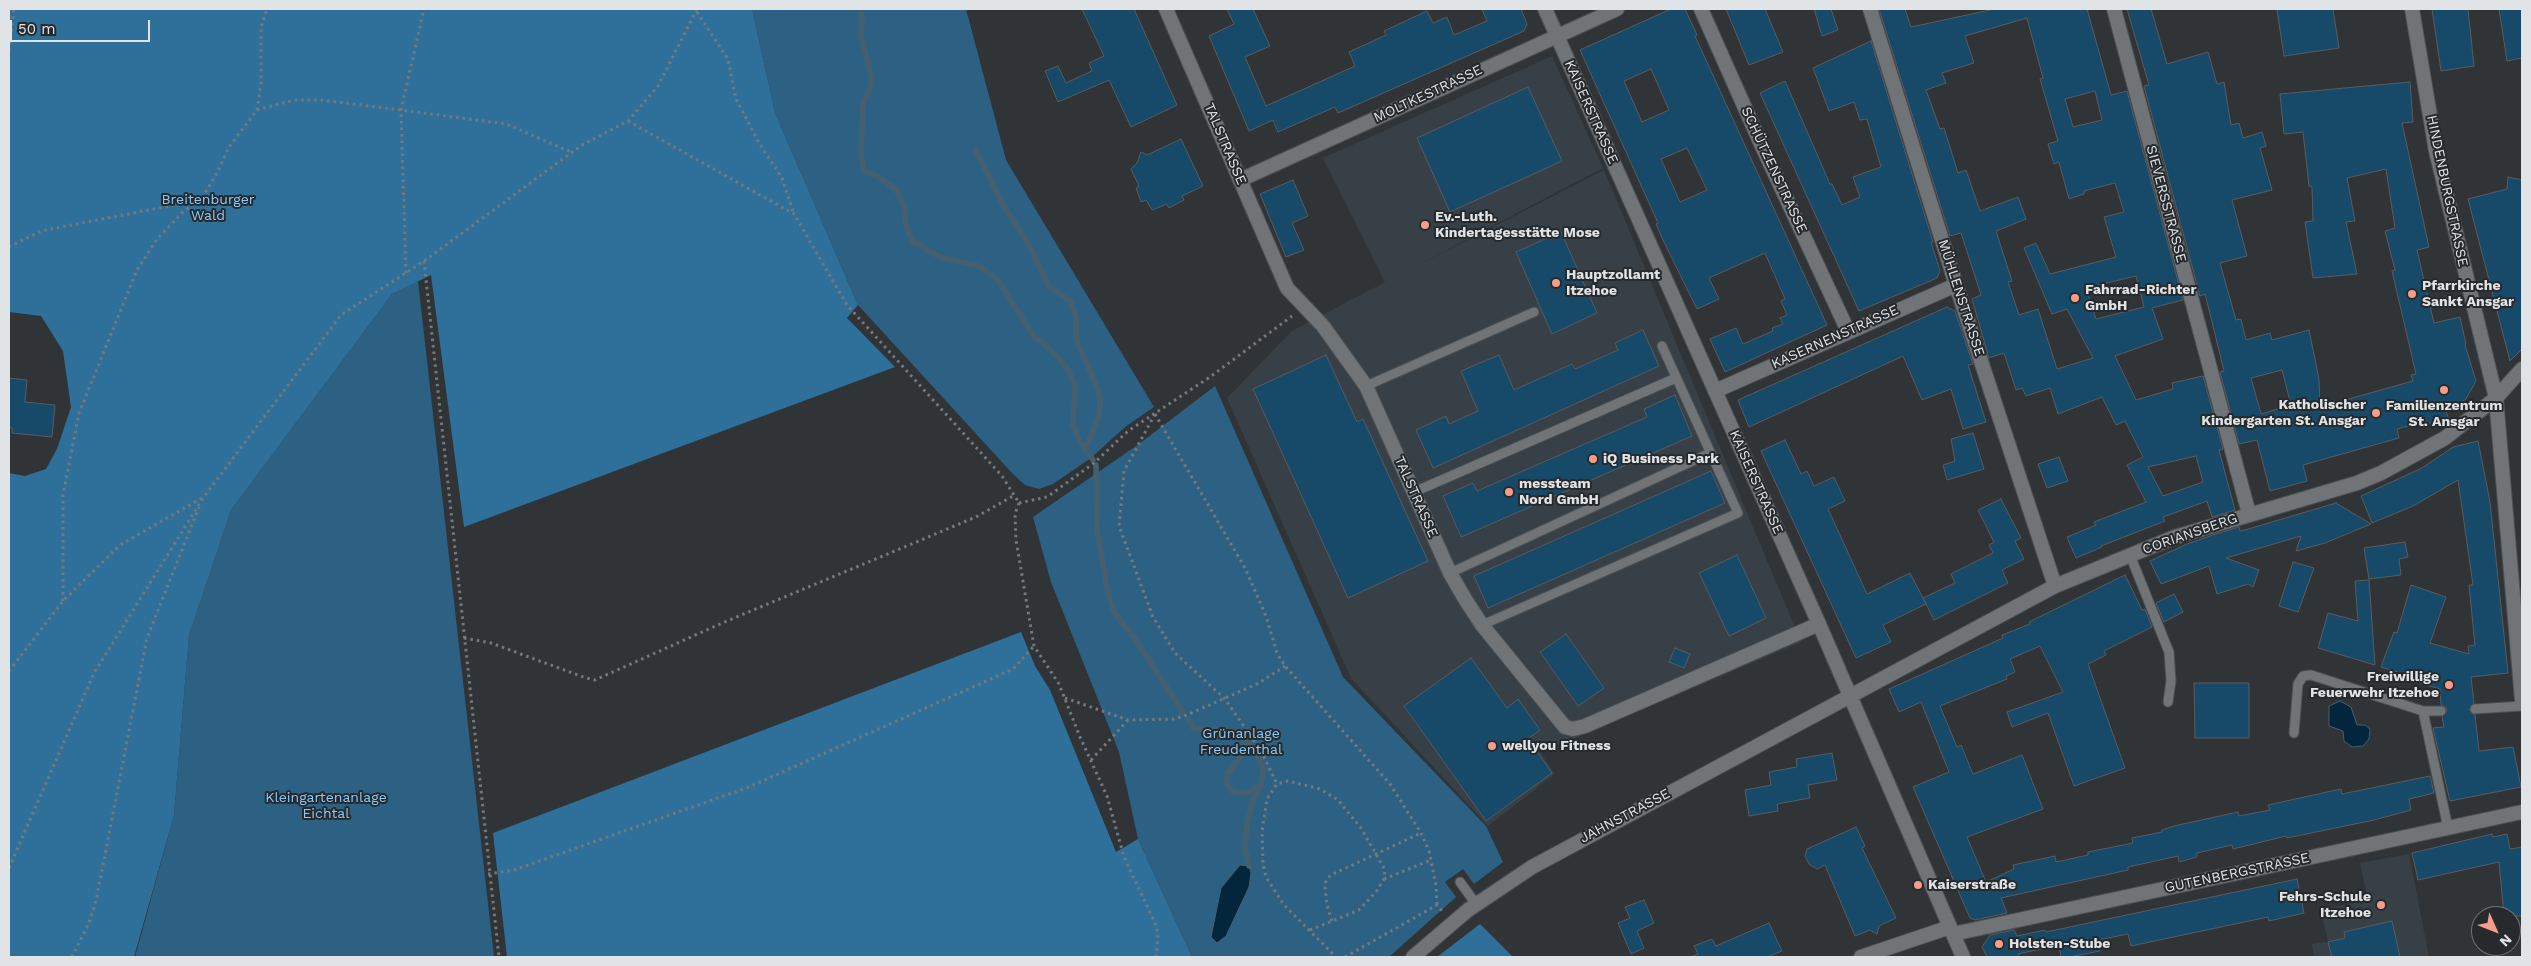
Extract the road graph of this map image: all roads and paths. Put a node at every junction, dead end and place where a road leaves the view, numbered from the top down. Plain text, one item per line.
1 (14, 9) edge
2 (268, 9) edge
3 (424, 9) edge
4 (1166, 9) edge
5 (1545, 9) edge
6 (1617, 9) edge
7 (1701, 9) edge
8 (1870, 9) edge
9 (2114, 9) edge
10 (2412, 9) edge
11 (697, 10) edge
12 (1557, 35) junction
13 (9, 51) edge
14 (257, 110) junction
15 (401, 110) junction
16 (628, 121) junction
17 (572, 152) junction
18 (1240, 180) junction
19 (193, 205) junction
20 (794, 214) junction
21 (9, 247) edge
22 (424, 261) junction
23 (406, 274) junction
24 (1956, 285) junction
25 (1303, 307) junction
26 (1534, 312) dead end
27 (1848, 331) junction
28 (1662, 346) dead end
29 (2522, 369) edge
30 (1676, 378) junction
31 (1366, 386) junction
32 (1715, 391) junction
33 (2496, 398) junction
34 (1155, 414) junction
35 (1710, 453) junction
36 (1414, 492) junction
37 (1013, 496) junction
38 (203, 498) junction
39 (1018, 503) junction
40 (2249, 514) junction
41 (2130, 555) junction
42 (1450, 573) junction
43 (2055, 586) junction
44 (63, 601) junction
45 (1819, 624) junction
46 (1482, 625) junction
47 (464, 638) junction
48 (1034, 646) junction
49 (1285, 666) junction
50 (9, 671) edge
51 (1850, 695) junction
52 (1065, 698) junction
53 (1225, 699) junction
54 (2522, 700) edge
55 (2168, 702) dead end
56 (2522, 706) edge
57 (2475, 709) dead end
58 (2423, 711) junction
59 (2441, 711) dead end
60 (1128, 720) junction
61 (2294, 733) dead end
62 (1091, 760) junction
63 (1278, 784) junction
64 (2522, 812) edge
65 (2448, 828) junction
66 (1421, 833) junction
67 (1377, 854) junction
68 (1430, 860) junction
69 (9, 868) edge
70 (488, 874) junction
71 (1384, 879) junction
72 (1460, 882) dead end
73 (1476, 904) junction
74 (1437, 905) junction
75 (1332, 921) junction
76 (1453, 922) junction
77 (1310, 930) junction
78 (1951, 930) junction
79 (72, 957) edge
80 (498, 957) edge
81 (1156, 957) edge
82 (1336, 957) edge
83 (1345, 957) edge
84 (1413, 957) edge
85 (1861, 957) edge
86 (1963, 957) edge

1 - 13 path
2 - 14 path
3 - 15 path
4 - 18 street, TALSTRASSE
5 - 12 street, KAISERSTRASSE
6 - 12 street, MOLTKESTRASSE
7 - 27 street, SCHÜTZENSTRASSE
8 - 24 street, MÜHLENSTRASSE
9 - 40 street, SIEVERSSTRASSE
10 - 33 street, HINDENBURGSTRASSE
11 - 16 path
11 - 20 path
12 - 18 street, MOLTKESTRASSE
12 - 32 street, KAISERSTRASSE
14 - 15 path
14 - 19 path
15 - 17 path
15 - 23 path
16 - 17 path
16 - 20 path
17 - 22 path
18 - 25 street, TALSTRASSE
19 - 21 path
19 - 44 path
20 - 37 path
22 - 23 path
22 - 47 path
23 - 38 path
24 - 27 street, KASERNENSTRASSE
24 - 43 street, MÜHLENSTRASSE
25 - 31 street, TALSTRASSE
25 - 34 path
26 - 31 lane
27 - 32 street, KASERNENSTRASSE
28 - 30 lane
29 - 33 street, CORIANSBERG
30 - 35 lane
30 - 36 lane
31 - 36 street, TALSTRASSE
32 - 45 street, KAISERSTRASSE
33 - 40 street, CORIANSBERG
33 - 54 street, HINDENBURGSTRASSE
34 - 39 path
34 - 49 path
34 - 53 path
35 - 42 lane
35 - 46 lane
36 - 42 street, TALSTRASSE
37 - 39 path
37 - 47 path
38 - 44 path
38 - 69 path
38 - 79 path
39 - 48 path
40 - 41 street, CORIANSBERG
41 - 43 street, CORIANSBERG
41 - 55 lane
42 - 46 street, TALSTRASSE
43 - 51 street, CORIANSBERG
44 - 50 path
45 - 46 street, TALSTRASSE
45 - 51 street, KAISERSTRASSE
47 - 70 path
48 - 52 path
48 - 70 path
49 - 53 path
49 - 66 path
51 - 73 street, JAHNSTRASSE
51 - 78 street, KAISERSTRASSE
52 - 60 path
52 - 62 path
53 - 60 path
53 - 63 path
56 - 57 lane
58 - 59 lane
58 - 61 lane
58 - 65 lane
60 - 62 path
62 - 81 path
63 - 67 path
63 - 77 path
64 - 65 street, GUTENBERGSTRASSE
65 - 78 street, GUTENBERGSTRASSE
66 - 67 path
66 - 68 path
67 - 71 path
67 - 75 path
68 - 71 path
68 - 74 path
70 - 80 path
71 - 75 path
72 - 73 lane
73 - 76 street, JAHNSTRASSE
74 - 76 path
74 - 83 path
75 - 77 path
76 - 84 street, JAHNSTRASSE
77 - 82 path
78 - 85 street, GUTENBERGSTRASSE
78 - 86 street, KAISERSTRASSE

